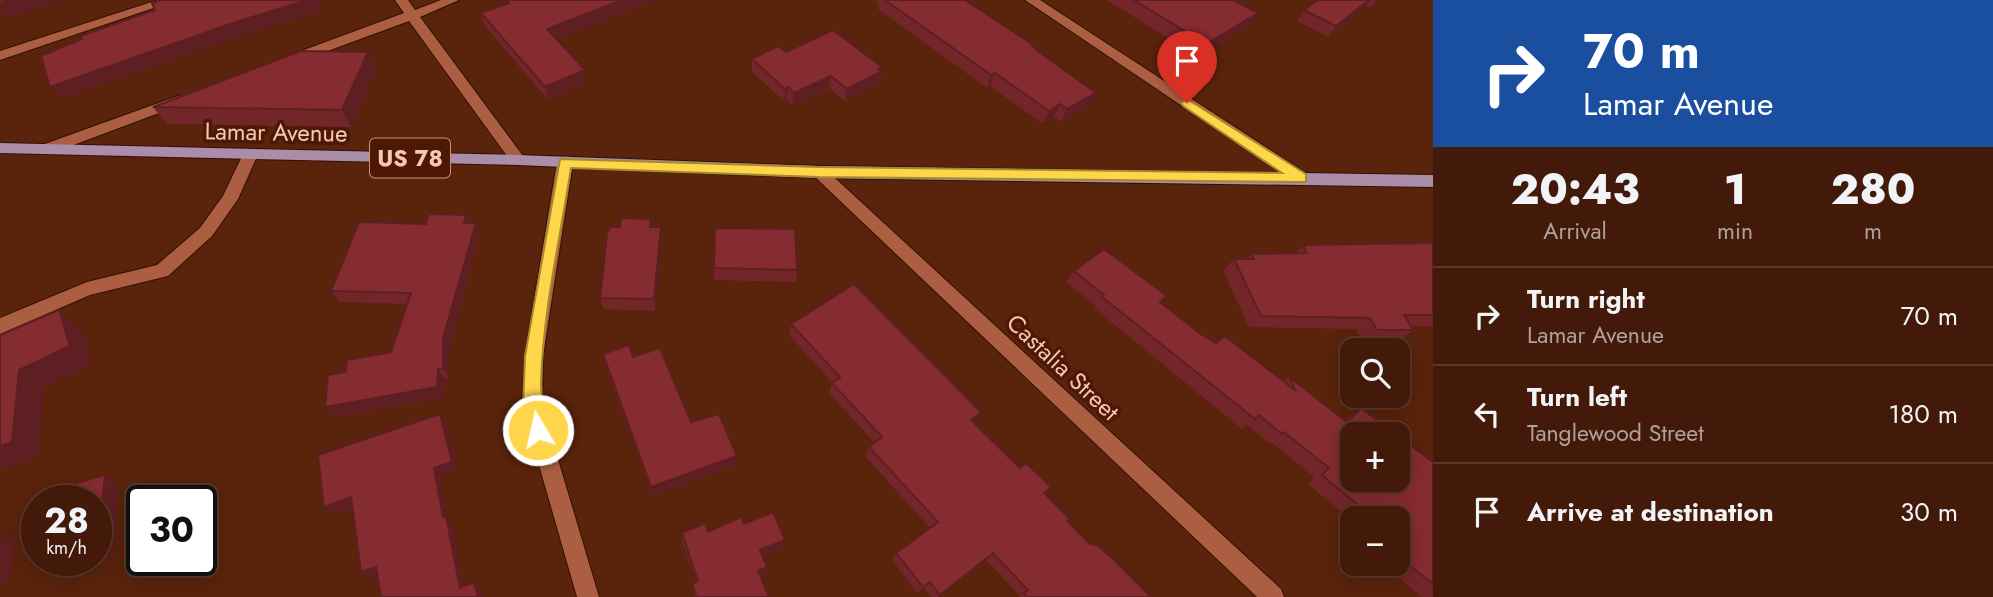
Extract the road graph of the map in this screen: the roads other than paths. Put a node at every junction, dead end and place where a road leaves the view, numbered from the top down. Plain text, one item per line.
1 (171, 0) edge
2 (401, 0) edge
3 (453, 0) edge
4 (1031, 0) edge
5 (413, 15) junction
6 (0, 56) edge
7 (274, 66) edge
8 (198, 93) edge
9 (0, 148) edge
10 (47, 149) junction
11 (250, 154) junction
12 (518, 160) junction
13 (565, 162) junction
14 (819, 172) junction
15 (1301, 178) junction
16 (1433, 181) edge
17 (0, 326) edge
18 (588, 597) edge
19 (1273, 597) edge

1 - 6 street
2 - 5 street
3 - 5 street
4 - 15 street
5 - 7 street
5 - 12 street
8 - 10 street
9 - 10 main road, Lamar Avenue / US 78
10 - 11 main road, Lamar Avenue / US 78
11 - 12 main road, Lamar Avenue / US 78
11 - 17 street
12 - 13 main road, Lamar Avenue / US 78
13 - 14 main road, Lamar Avenue / US 78
13 - 18 street
14 - 15 main road, Lamar Avenue / US 78
14 - 19 street, Castalia Street
15 - 16 main road, Lamar Avenue / US 78

